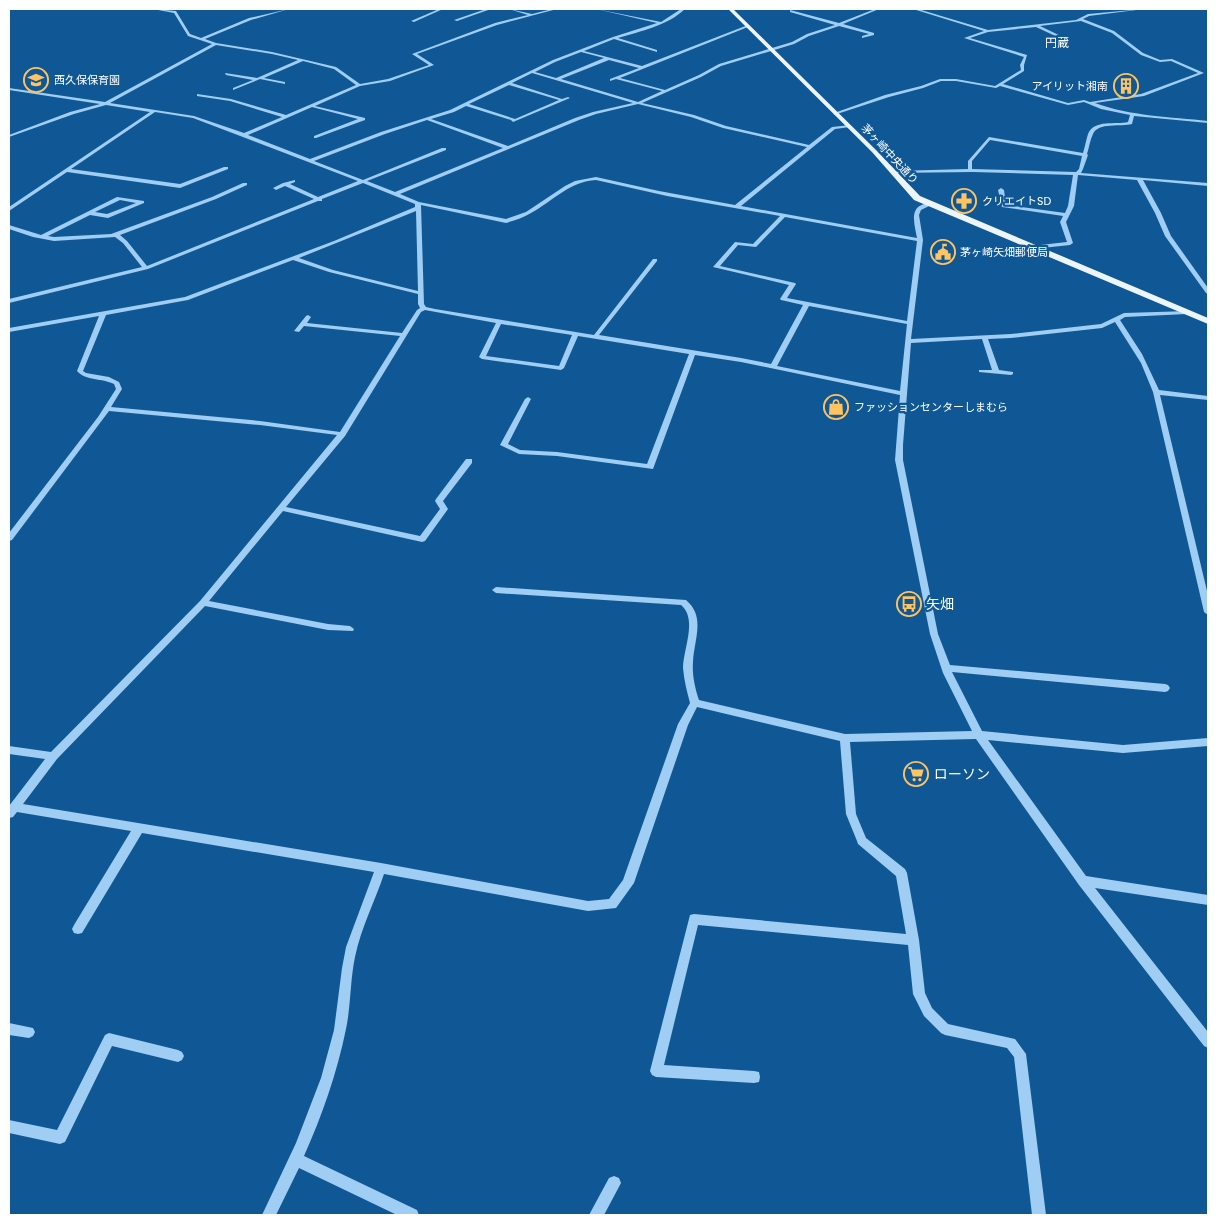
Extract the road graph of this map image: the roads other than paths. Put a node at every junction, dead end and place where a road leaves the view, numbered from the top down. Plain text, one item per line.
1 (155, 9) edge
2 (287, 9) edge
3 (441, 9) edge
4 (489, 9) edge
5 (511, 9) edge
6 (555, 9) edge
7 (598, 9) edge
8 (683, 9) edge
9 (730, 9) edge
10 (799, 9) edge
11 (877, 9) edge
12 (915, 9) edge
13 (1091, 9) edge
14 (1142, 9) edge
15 (1102, 13) junction
16 (533, 16) junction
17 (456, 20) dead end
18 (1080, 20) junction
19 (413, 21) dead end
20 (661, 23) junction
21 (839, 24) junction
22 (1034, 25) junction
23 (747, 26) junction
24 (988, 31) junction
25 (864, 37) dead end
26 (202, 38) junction
27 (614, 38) junction
28 (1066, 40) dead end
29 (215, 44) junction
30 (580, 50) junction
31 (771, 50) junction
32 (656, 51) dead end
33 (608, 58) junction
34 (303, 60) junction
35 (641, 67) junction
36 (532, 72) junction
37 (226, 74) dead end
38 (258, 78) junction
39 (557, 79) junction
40 (284, 83) dead end
41 (510, 84) junction
42 (1001, 85) junction
43 (359, 86) junction
44 (9, 89) edge
45 (234, 89) dead end
46 (666, 91) junction
47 (199, 95) dead end
48 (568, 98) dead end
49 (562, 100) junction
50 (638, 103) junction
51 (1089, 103) junction
52 (105, 104) junction
53 (467, 105) junction
54 (312, 106) junction
55 (154, 111) junction
56 (836, 114) junction
57 (1132, 114) junction
58 (288, 116) junction
59 (426, 119) junction
60 (1208, 122) edge
61 (848, 126) junction
62 (244, 135) junction
63 (9, 136) edge
64 (316, 137) dead end
65 (506, 147) junction
66 (811, 147) junction
67 (444, 149) dead end
68 (1086, 155) junction
69 (309, 160) junction
70 (226, 168) dead end
71 (65, 170) junction
72 (970, 171) junction
73 (894, 172) junction
74 (1078, 173) junction
75 (1139, 178) junction
76 (293, 181) dead end
77 (363, 182) junction
78 (245, 184) dead end
79 (285, 184) junction
80 (1208, 184) edge
81 (276, 188) dead end
82 (1001, 190) dead end
83 (395, 194) junction
84 (320, 200) junction
85 (928, 204) junction
86 (418, 206) junction
87 (737, 206) junction
88 (9, 209) edge
89 (89, 213) junction
90 (1066, 215) junction
91 (783, 216) junction
92 (9, 227) edge
93 (116, 235) junction
94 (42, 237) junction
95 (920, 240) junction
96 (1033, 247) junction
97 (294, 258) junction
98 (655, 260) dead end
99 (146, 268) junction
100 (1208, 292) edge
101 (420, 293) junction
102 (9, 300) edge
103 (807, 303) junction
104 (424, 308) junction
105 (1187, 312) junction
106 (103, 314) junction
107 (308, 316) dead end
108 (1117, 320) junction
109 (1208, 321) edge
110 (499, 322) junction
111 (910, 322) junction
112 (302, 324) junction
113 (9, 330) edge
114 (297, 330) dead end
115 (576, 334) junction
116 (404, 335) junction
117 (595, 337) junction
118 (984, 337) junction
119 (908, 341) junction
120 (693, 352) junction
121 (773, 367) junction
122 (981, 371) dead end
123 (996, 372) junction
124 (1011, 372) dead end
125 (1156, 392) junction
126 (903, 394) junction
127 (1208, 398) edge
128 (528, 400) dead end
129 (107, 409) junction
130 (342, 434) junction
131 (469, 461) dead end
132 (280, 508) junction
133 (9, 538) edge
134 (496, 590) dead end
135 (203, 603) junction
136 (1208, 612) edge
137 (350, 629) dead end
138 (946, 668) junction
139 (1165, 688) dead end
140 (696, 703) junction
141 (979, 735) junction
142 (845, 738) junction
143 (1208, 742) edge
144 (9, 750) edge
145 (53, 756) junction
146 (12, 810) edge
147 (139, 828) junction
148 (381, 868) junction
149 (1083, 881) junction
150 (1208, 900) edge
151 (78, 929) dead end
152 (913, 940) junction
153 (9, 1028) edge
154 (29, 1032) dead end
155 (1208, 1042) edge
156 (178, 1056) dead end
157 (754, 1077) dead end
158 (9, 1127) edge
159 (297, 1160) junction
160 (614, 1183) dead end
161 (269, 1215) edge
162 (412, 1215) edge
163 (596, 1215) edge
164 (1039, 1215) edge

1 - 26 street
2 - 26 street
3 - 19 street
4 - 17 street
5 - 16 street
6 - 16 street
7 - 20 street
8 - 20 street
9 - 23 main road, 茅ヶ崎中央通り
10 - 21 street
11 - 21 street
12 - 24 street
13 - 15 street
14 - 15 street
15 - 18 street
16 - 43 street
18 - 22 street
18 - 51 street
20 - 27 street
21 - 25 street
21 - 31 street
22 - 24 street
22 - 28 street
23 - 31 main road, 茅ヶ崎中央通り
23 - 35 street
24 - 42 street
26 - 29 street
27 - 30 street
27 - 32 street
29 - 34 street
29 - 52 street
30 - 33 street
30 - 36 street
31 - 46 street
31 - 56 main road, 茅ヶ崎中央通り
33 - 35 street
33 - 39 street
34 - 38 street
34 - 43 street
35 - 46 street
36 - 39 street
36 - 41 street
37 - 38 street
38 - 40 street
38 - 45 street
39 - 50 street
41 - 49 street
41 - 53 street
42 - 51 street
42 - 56 street
43 - 54 street
44 - 52 street
46 - 50 street
47 - 58 street
48 - 49 street
49 - 53 street
50 - 65 street
50 - 66 street
51 - 57 street
52 - 55 street
52 - 63 street
53 - 59 street
54 - 58 street
54 - 64 street
55 - 62 street
55 - 71 street
56 - 61 main road, 茅ヶ崎中央通り
57 - 60 street
57 - 68 street
58 - 62 street
59 - 65 street
59 - 69 street
61 - 66 street
61 - 73 main road, 茅ヶ崎中央通り
62 - 69 street
65 - 83 street
66 - 87 street
67 - 77 street
68 - 72 street
68 - 74 street
69 - 77 street
70 - 71 street
71 - 88 street
72 - 73 street
72 - 74 street
73 - 85 main road, 茅ヶ崎中央通り
74 - 75 street
74 - 90 street
75 - 80 street
75 - 100 street
76 - 79 street
77 - 83 street
77 - 84 street
78 - 93 street
79 - 81 street
79 - 84 street
82 - 90 street
83 - 86 street
84 - 99 street
85 - 95 street
85 - 96 main road, 茅ヶ崎中央通り
86 - 87 street
86 - 97 street
86 - 101 street
87 - 91 street
89 - 89 street
89 - 94 street
90 - 96 street
91 - 95 street
91 - 103 street
92 - 94 street
93 - 94 street
93 - 99 street
95 - 111 street
96 - 105 main road, 茅ヶ崎中央通り
97 - 101 street
97 - 106 street
98 - 117 street
99 - 102 street
101 - 104 street
103 - 111 street
103 - 121 street
104 - 110 street
104 - 116 street
105 - 108 street
105 - 109 main road, 茅ヶ崎中央通り
106 - 113 street
106 - 129 street
107 - 112 street
108 - 118 street
108 - 125 street
110 - 115 street
110 - 115 street
111 - 119 street
112 - 114 street
112 - 116 street
115 - 117 street
116 - 130 street
117 - 120 street
118 - 119 street
118 - 123 street
119 - 126 street
120 - 121 street
120 - 128 street
121 - 126 street
122 - 123 street
123 - 124 street
125 - 127 street
125 - 136 street
126 - 138 street
129 - 130 street
129 - 133 street
130 - 132 street
131 - 132 street
132 - 135 street
134 - 140 street
135 - 137 street
135 - 145 street
138 - 139 street
138 - 141 street
140 - 142 street
140 - 148 street
141 - 142 street
141 - 143 street
141 - 149 street
142 - 152 street
144 - 145 street
145 - 146 street
146 - 147 street
147 - 148 street
147 - 151 street
148 - 159 street
149 - 150 street
149 - 155 street
152 - 157 street
152 - 164 street
153 - 154 street
156 - 158 street
159 - 161 street
159 - 162 street
160 - 163 street

